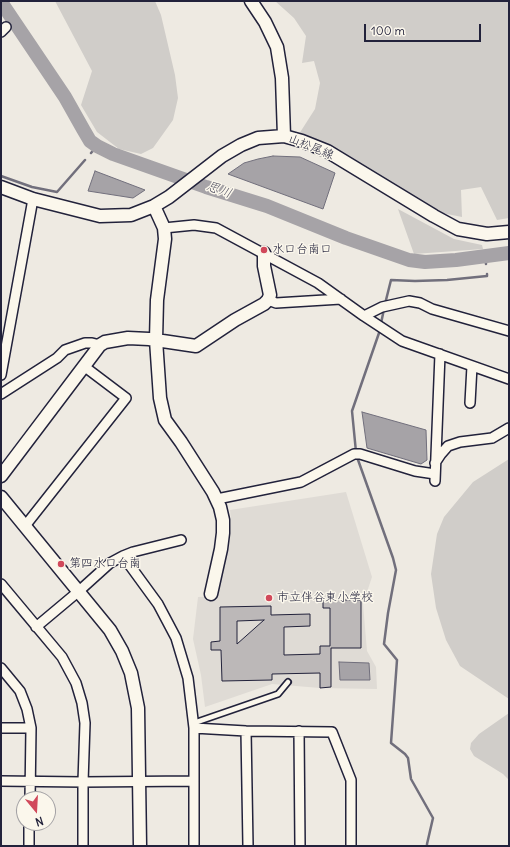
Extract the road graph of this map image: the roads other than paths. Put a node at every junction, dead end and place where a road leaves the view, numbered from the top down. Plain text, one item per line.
1 (251, 1) edge
2 (284, 136) junction
3 (1, 186) edge
4 (33, 199) junction
5 (154, 206) junction
6 (164, 228) junction
7 (509, 232) edge
8 (264, 253) junction
9 (341, 299) junction
10 (268, 300) junction
11 (364, 316) junction
12 (509, 331) edge
13 (156, 340) junction
14 (100, 345) junction
15 (440, 354) junction
16 (84, 366) junction
17 (472, 366) junction
18 (1, 375) edge
19 (509, 379) edge
20 (1, 394) edge
21 (470, 403) dead end
22 (509, 428) edge
23 (435, 464) junction
24 (1, 476) edge
25 (1, 497) edge
26 (217, 499) junction
27 (25, 526) junction
28 (181, 540) dead end
29 (123, 556) junction
30 (1, 584) edge
31 (79, 592) junction
32 (211, 594) dead end
33 (36, 627) junction
34 (1, 668) edge
35 (288, 682) dead end
36 (194, 726) junction
37 (1, 728) edge
38 (31, 728) junction
39 (246, 731) junction
40 (299, 732) junction
41 (1, 781) edge
42 (30, 781) junction
43 (194, 781) junction
44 (83, 782) junction
45 (139, 782) junction
46 (30, 791) edge
47 (29, 831) edge
48 (29, 846) edge
49 (83, 846) edge
50 (140, 846) edge
51 (194, 846) edge
52 (248, 846) edge
53 (300, 846) edge
54 (351, 846) edge

1 - 2 street
2 - 5 street, 山松尾線
2 - 7 street, 山松尾線
3 - 4 street, 山松尾線
4 - 5 street, 山松尾線
4 - 18 street
5 - 6 street
6 - 8 street
6 - 13 street
8 - 9 street
8 - 10 street
9 - 10 street
9 - 11 street
10 - 13 street
11 - 12 street
11 - 15 street
13 - 14 street
13 - 26 street
14 - 16 street
14 - 20 street
15 - 17 street
15 - 23 street
16 - 24 street
16 - 27 street
17 - 19 street
17 - 21 street
22 - 23 street
23 - 26 street
25 - 27 street
26 - 32 street
27 - 31 street
28 - 29 street
29 - 31 street
29 - 36 street
30 - 33 street
31 - 33 street
31 - 45 street
33 - 44 street
34 - 38 street
35 - 36 lane
36 - 39 street
36 - 43 street
37 - 38 street
38 - 42 street
39 - 40 street
39 - 52 street
40 - 53 street
40 - 54 street
41 - 42 street
42 - 44 street
42 - 46 street
43 - 45 street
43 - 51 street
44 - 45 street
44 - 49 street
45 - 50 street
47 - 48 street

